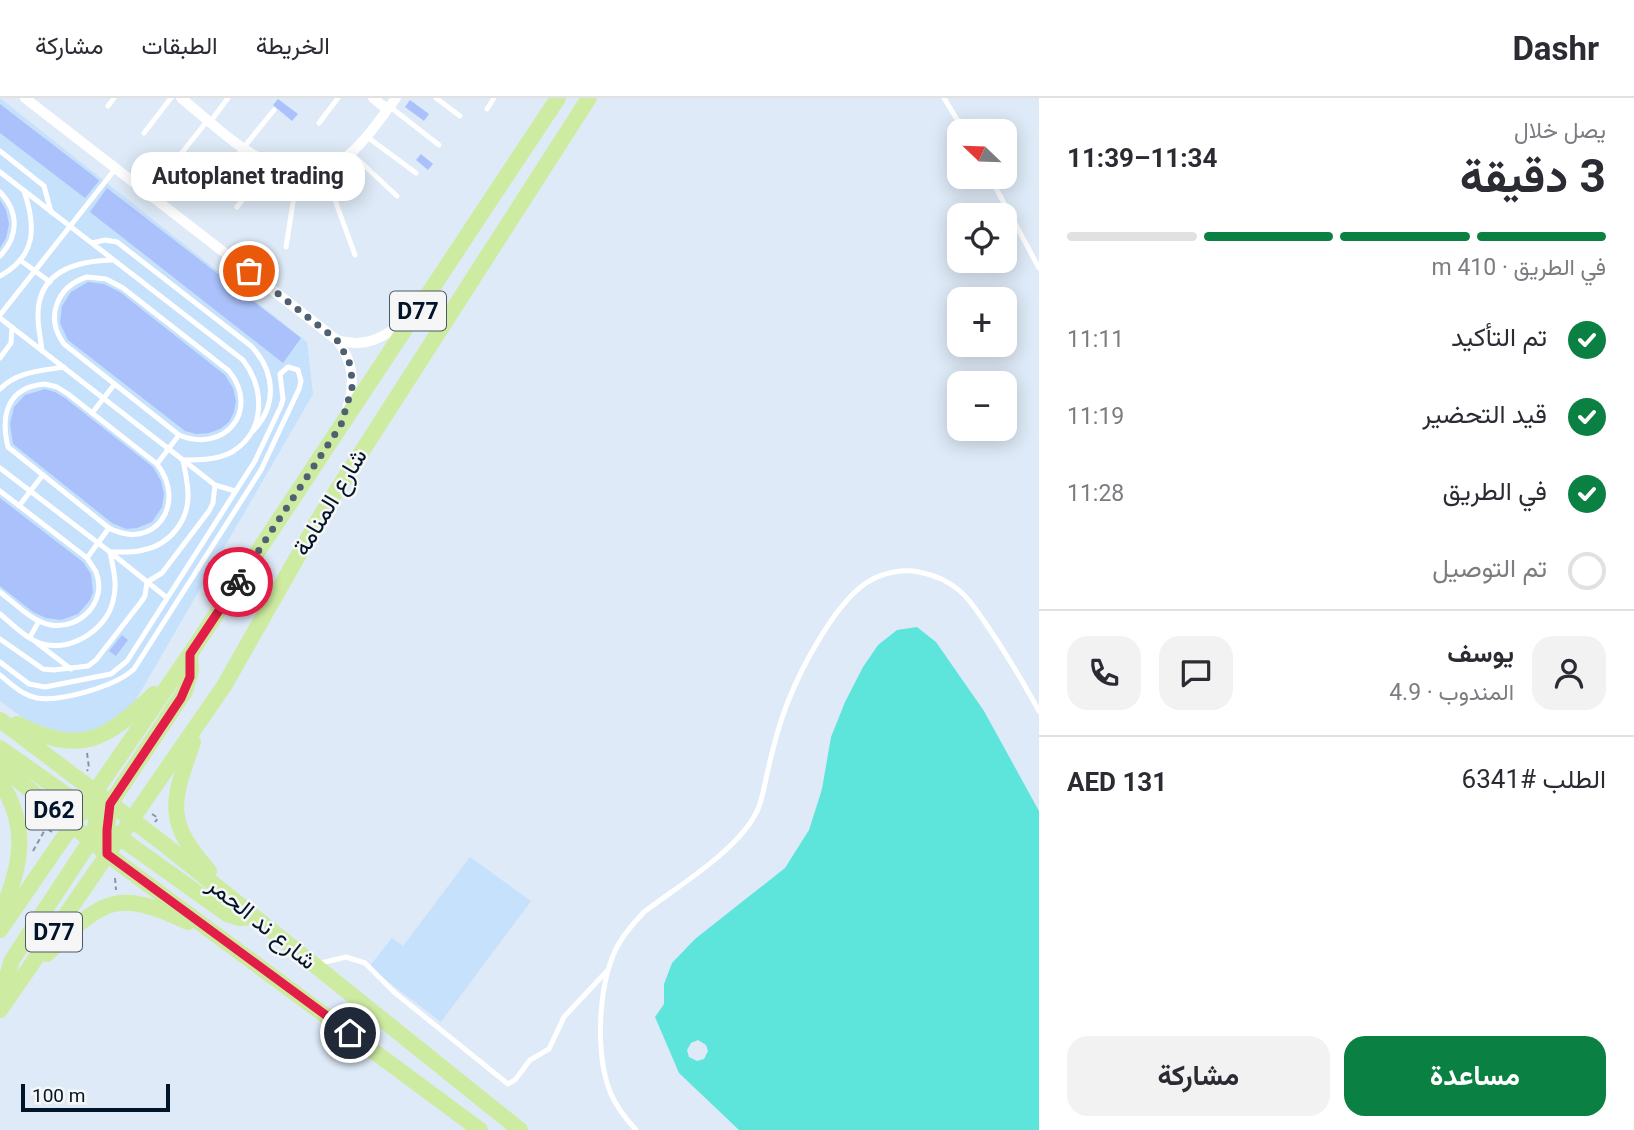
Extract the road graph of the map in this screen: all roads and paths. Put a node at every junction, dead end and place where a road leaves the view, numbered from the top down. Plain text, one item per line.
1 (25, 98) edge
2 (114, 98) edge
3 (170, 98) edge
4 (181, 98) edge
5 (228, 98) edge
6 (338, 98) edge
7 (373, 98) edge
8 (436, 98) edge
9 (494, 98) edge
10 (547, 98) edge
11 (558, 98) edge
12 (589, 98) edge
13 (944, 98) edge
14 (391, 105) edge
15 (108, 106) dead end
16 (487, 109) dead end
17 (274, 110) dead end
18 (460, 116) dead end
19 (544, 118) junction
20 (957, 119) edge
21 (209, 121) junction
22 (319, 123) dead end
23 (144, 134) dead end
24 (366, 136) junction
25 (439, 145) dead end
26 (244, 148) junction
27 (0, 151) edge
28 (351, 153) junction
29 (180, 155) dead end
30 (270, 165) junction
31 (116, 169) junction
32 (323, 169) junction
33 (298, 171) junction
34 (0, 172) edge
35 (416, 173) dead end
36 (211, 188) dead end
37 (996, 189) edge
38 (24, 191) junction
39 (0, 192) edge
40 (397, 197) dead end
41 (237, 207) dead end
42 (51, 212) junction
43 (69, 226) junction
44 (92, 243) junction
45 (286, 247) dead end
46 (0, 256) edge
47 (355, 256) dead end
48 (20, 260) junction
49 (113, 260) junction
50 (1039, 268) edge
51 (35, 271) junction
52 (0, 276) edge
53 (50, 282) junction
54 (174, 308) junction
55 (417, 312) junction
56 (0, 317) edge
57 (165, 320) junction
58 (12, 327) junction
59 (337, 340) junction
60 (42, 351) junction
61 (231, 351) junction
62 (0, 358) edge
63 (221, 363) junction
64 (64, 368) junction
65 (114, 384) junction
66 (0, 389) edge
67 (103, 398) junction
68 (92, 413) junction
69 (341, 425) junction
70 (251, 434) junction
71 (178, 435) junction
72 (168, 449) junction
73 (183, 460) junction
74 (157, 464) junction
75 (0, 468) edge
76 (42, 476) junction
77 (215, 485) junction
78 (0, 491) edge
79 (30, 491) junction
80 (235, 491) junction
81 (19, 506) junction
82 (109, 528) junction
83 (98, 543) junction
84 (110, 552) junction
85 (87, 558) junction
86 (147, 582) junction
87 (0, 592) edge
88 (166, 597) junction
89 (90, 611) junction
90 (0, 614) edge
91 (105, 620) junction
92 (38, 621) junction
93 (30, 637) junction
94 (0, 639) edge
95 (36, 642) junction
96 (190, 654) junction
97 (0, 662) edge
98 (71, 669) junction
99 (177, 673) junction
100 (0, 675) edge
101 (1039, 712) edge
102 (0, 718) edge
103 (200, 723) junction
104 (85, 740) junction
105 (0, 748) edge
106 (0, 765) edge
107 (89, 768) dead end
108 (0, 781) edge
109 (94, 792) junction
110 (83, 808) junction
111 (131, 820) junction
112 (104, 824) junction
113 (72, 825) junction
114 (46, 828) dead end
115 (20, 848) junction
116 (107, 854) junction
117 (241, 907) junction
118 (0, 917) edge
119 (254, 917) junction
120 (0, 930) edge
121 (220, 937) junction
122 (314, 965) junction
123 (609, 969) junction
124 (22, 978) junction
125 (2, 1006) edge
126 (480, 1130) edge
127 (520, 1130) edge
128 (636, 1130) edge

1 - 31 street
2 - 15 lane
3 - 23 lane
4 - 21 street
5 - 21 lane
6 - 22 lane
7 - 14 street
8 - 18 lane
9 - 16 lane
10 - 19 street
11 - 19 main road, شارع المنامة / D77
12 - 103 main road, شارع المنامة / D77
13 - 20 lane
14 - 24 street
14 - 25 lane
17 - 26 lane
19 - 55 main road, شارع المنامة / D77
21 - 26 street
21 - 29 lane
24 - 28 street
24 - 35 lane
26 - 30 street
26 - 36 lane
27 - 42 lane
28 - 32 street
28 - 40 lane
30 - 33 street
30 - 41 lane
31 - 43 lane
31 - 59 street
32 - 33 street
32 - 47 lane
33 - 45 lane
34 - 38 lane
37 - 50 lane
38 - 42 lane
38 - 48 lane
39 - 46 lane
42 - 43 lane
43 - 44 lane
43 - 51 lane
44 - 49 lane
44 - 70 lane
48 - 51 lane
48 - 52 lane
49 - 53 lane
49 - 54 lane
51 - 53 lane
51 - 56 lane
53 - 60 lane
54 - 57 lane
54 - 61 lane
55 - 59 street
55 - 69 main road, شارع المنامة / D77
56 - 58 lane
57 - 63 lane
57 - 65 lane
58 - 60 lane
58 - 62 lane
59 - 69 street
60 - 64 lane
61 - 63 lane
61 - 70 lane
63 - 71 lane
64 - 66 lane
64 - 67 lane
65 - 67 lane
65 - 71 lane
67 - 68 lane
67 - 72 lane
68 - 74 lane
68 - 76 lane
69 - 96 main road, شارع المنامة / D77
70 - 73 lane
71 - 72 lane
72 - 73 lane
72 - 74 lane
73 - 77 lane
73 - 84 lane
74 - 82 lane
75 - 79 lane
76 - 79 lane
76 - 82 lane
77 - 80 lane
77 - 86 lane
78 - 81 lane
79 - 81 lane
79 - 83 lane
80 - 88 lane
80 - 100 lane
81 - 85 lane
82 - 83 lane
83 - 84 lane
83 - 85 lane
84 - 86 lane
84 - 91 lane
85 - 89 lane
86 - 88 lane
86 - 98 lane
87 - 92 lane
88 - 97 lane
89 - 91 lane
89 - 92 lane
90 - 93 lane
91 - 95 lane
92 - 93 lane
93 - 95 lane
94 - 98 lane
95 - 98 lane
96 - 99 main road, شارع المنامة / D77
96 - 112 main road
99 - 104 main road
99 - 109 main road, شارع المنامة / D77
101 - 123 lane
102 - 104 main road
102 - 109 main road, D62
103 - 111 main road, شارع المنامة / D77
103 - 117 main road
104 - 107 path
105 - 110 main road
106 - 113 main road, شارع ند الحمر / D62
108 - 115 main road
109 - 110 main road, شارع المنامة / D77
109 - 112 main road
110 - 112 main road
110 - 113 main road, شارع المنامة / D77
111 - 112 main road
111 - 117 main road, شارع ند الحمر
112 - 113 main road, شارع ند الحمر / D62
112 - 116 main road, شارع ند الحمر / D62
112 - 119 main road
112 - 125 main road
113 - 120 main road, شارع المنامة / D77
114 - 115 path
115 - 118 main road
116 - 121 main road, شارع ند الحمر / D62
116 - 124 main road, D77
117 - 119 main road, شارع ند الحمر
119 - 122 main road, شارع ند الحمر
121 - 124 main road
121 - 126 main road, شارع ند الحمر
122 - 123 lane
122 - 127 main road, شارع ند الحمر
123 - 128 lane
124 - 125 main road, D77

